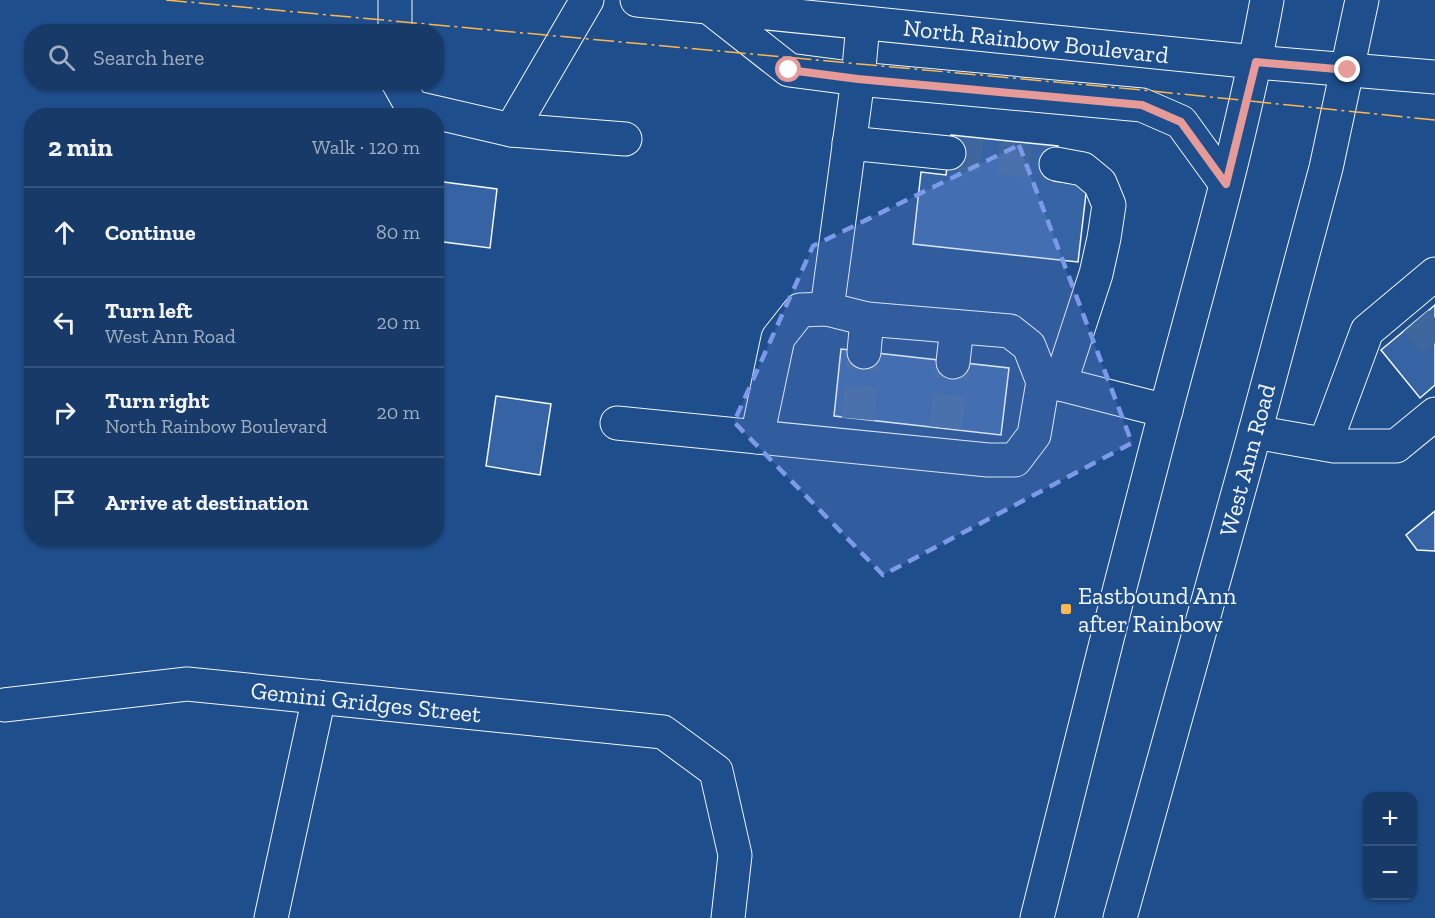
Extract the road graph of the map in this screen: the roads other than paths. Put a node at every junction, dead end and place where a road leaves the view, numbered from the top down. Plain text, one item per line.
1 (395, 0) edge
2 (587, 0) edge
3 (637, 0) edge
4 (1267, 0) edge
5 (1362, 0) edge
6 (710, 8) junction
7 (396, 24) edge
8 (863, 24) junction
9 (1256, 62) junction
10 (1348, 70) junction
11 (1435, 77) edge
12 (858, 79) junction
13 (402, 90) edge
14 (416, 108) edge
15 (444, 114) edge
16 (511, 130) junction
17 (625, 139) dead end
18 (849, 143) junction
19 (949, 153) tunnel mouth
20 (1056, 164) tunnel mouth
21 (1226, 184) junction
22 (1435, 274) edge
23 (827, 309) junction
24 (867, 320) junction
25 (957, 327) junction
26 (864, 352) tunnel mouth
27 (953, 362) tunnel mouth
28 (1051, 383) junction
29 (1166, 411) junction
30 (1435, 414) edge
31 (617, 423) dead end
32 (1256, 432) junction
33 (757, 437) junction
34 (1325, 444) junction
35 (319, 697) junction
36 (4, 705) dead end
37 (271, 918) edge
38 (728, 918) edge
39 (1037, 918) edge
40 (1120, 918) edge

1 - 7 main road
2 - 16 main road
3 - 6 main road, North Rainbow Boulevard
4 - 9 main road
5 - 10 main road, West Ann Road
6 - 8 main road, North Rainbow Boulevard
6 - 12 main road
8 - 9 main road, North Rainbow Boulevard
8 - 12 main road
9 - 10 main road, North Rainbow Boulevard
9 - 21 main road
10 - 11 main road, North Rainbow Boulevard
10 - 32 main road, West Ann Road
12 - 18 main road
12 - 21 main road
13 - 14 main road
15 - 16 main road
16 - 17 main road
18 - 19 main road
18 - 23 main road
20 - 28 main road
21 - 29 main road
22 - 34 main road
23 - 24 main road
23 - 33 main road
24 - 25 main road
24 - 26 main road
25 - 27 main road
25 - 28 main road
28 - 29 main road
28 - 33 main road
29 - 39 main road
30 - 34 main road
31 - 33 main road
32 - 34 main road
32 - 40 main road, West Ann Road
35 - 36 main road, Gemini Gridges Street
35 - 37 main road
35 - 38 main road, Gemini Gridges Street

